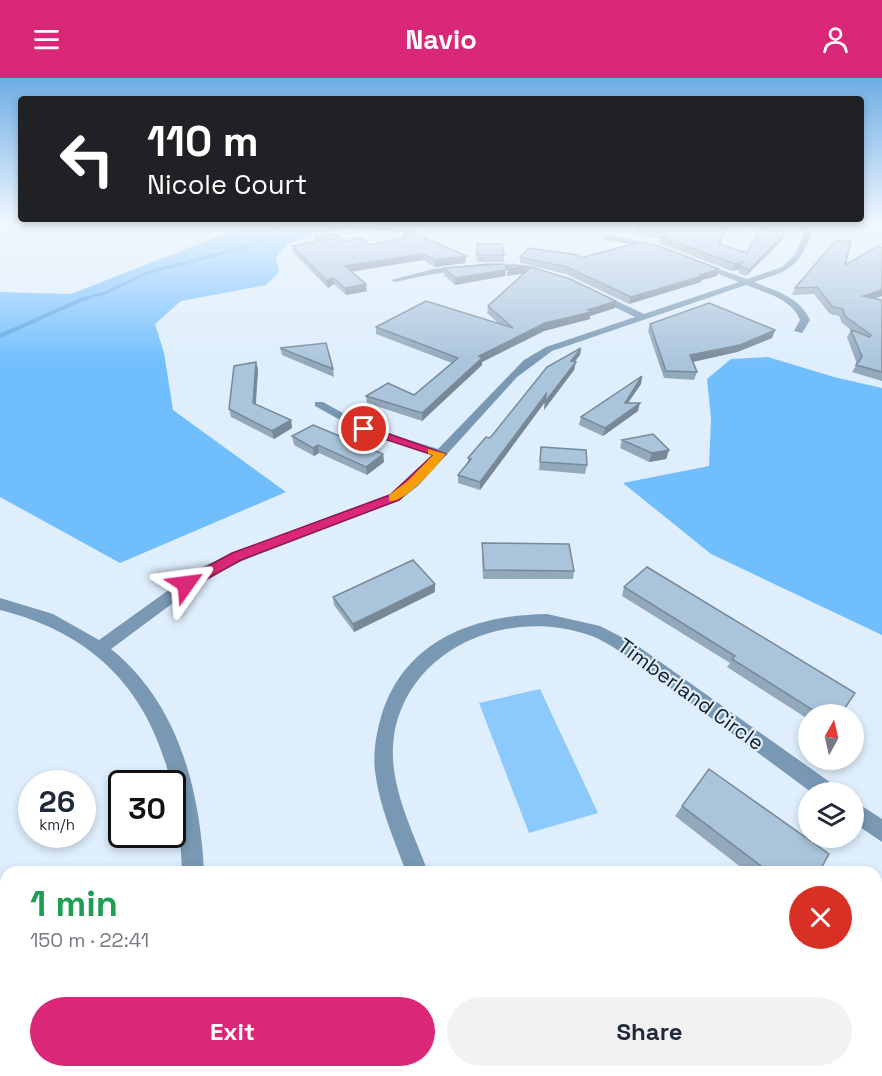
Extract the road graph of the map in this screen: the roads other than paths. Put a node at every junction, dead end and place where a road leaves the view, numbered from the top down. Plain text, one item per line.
1 (429, 272) edge
2 (540, 272) edge
3 (719, 272) edge
4 (779, 272) edge
5 (558, 276) edge
6 (395, 280) dead end
7 (750, 284) junction
8 (593, 292) edge
9 (643, 317) junction
10 (799, 331) dead end
11 (319, 404) dead end
12 (441, 454) junction
13 (0, 604) edge
14 (99, 649) junction
15 (813, 782) edge
16 (864, 818) edge
17 (882, 832) edge
18 (193, 866) edge
19 (415, 866) edge

1 - 6 street
2 - 5 street
3 - 7 street
4 - 7 street
7 - 9 street
7 - 10 street
8 - 9 street
9 - 12 street
11 - 12 street
12 - 14 street
13 - 14 street
14 - 18 street
15 - 19 street, Timberland Circle
16 - 17 street

